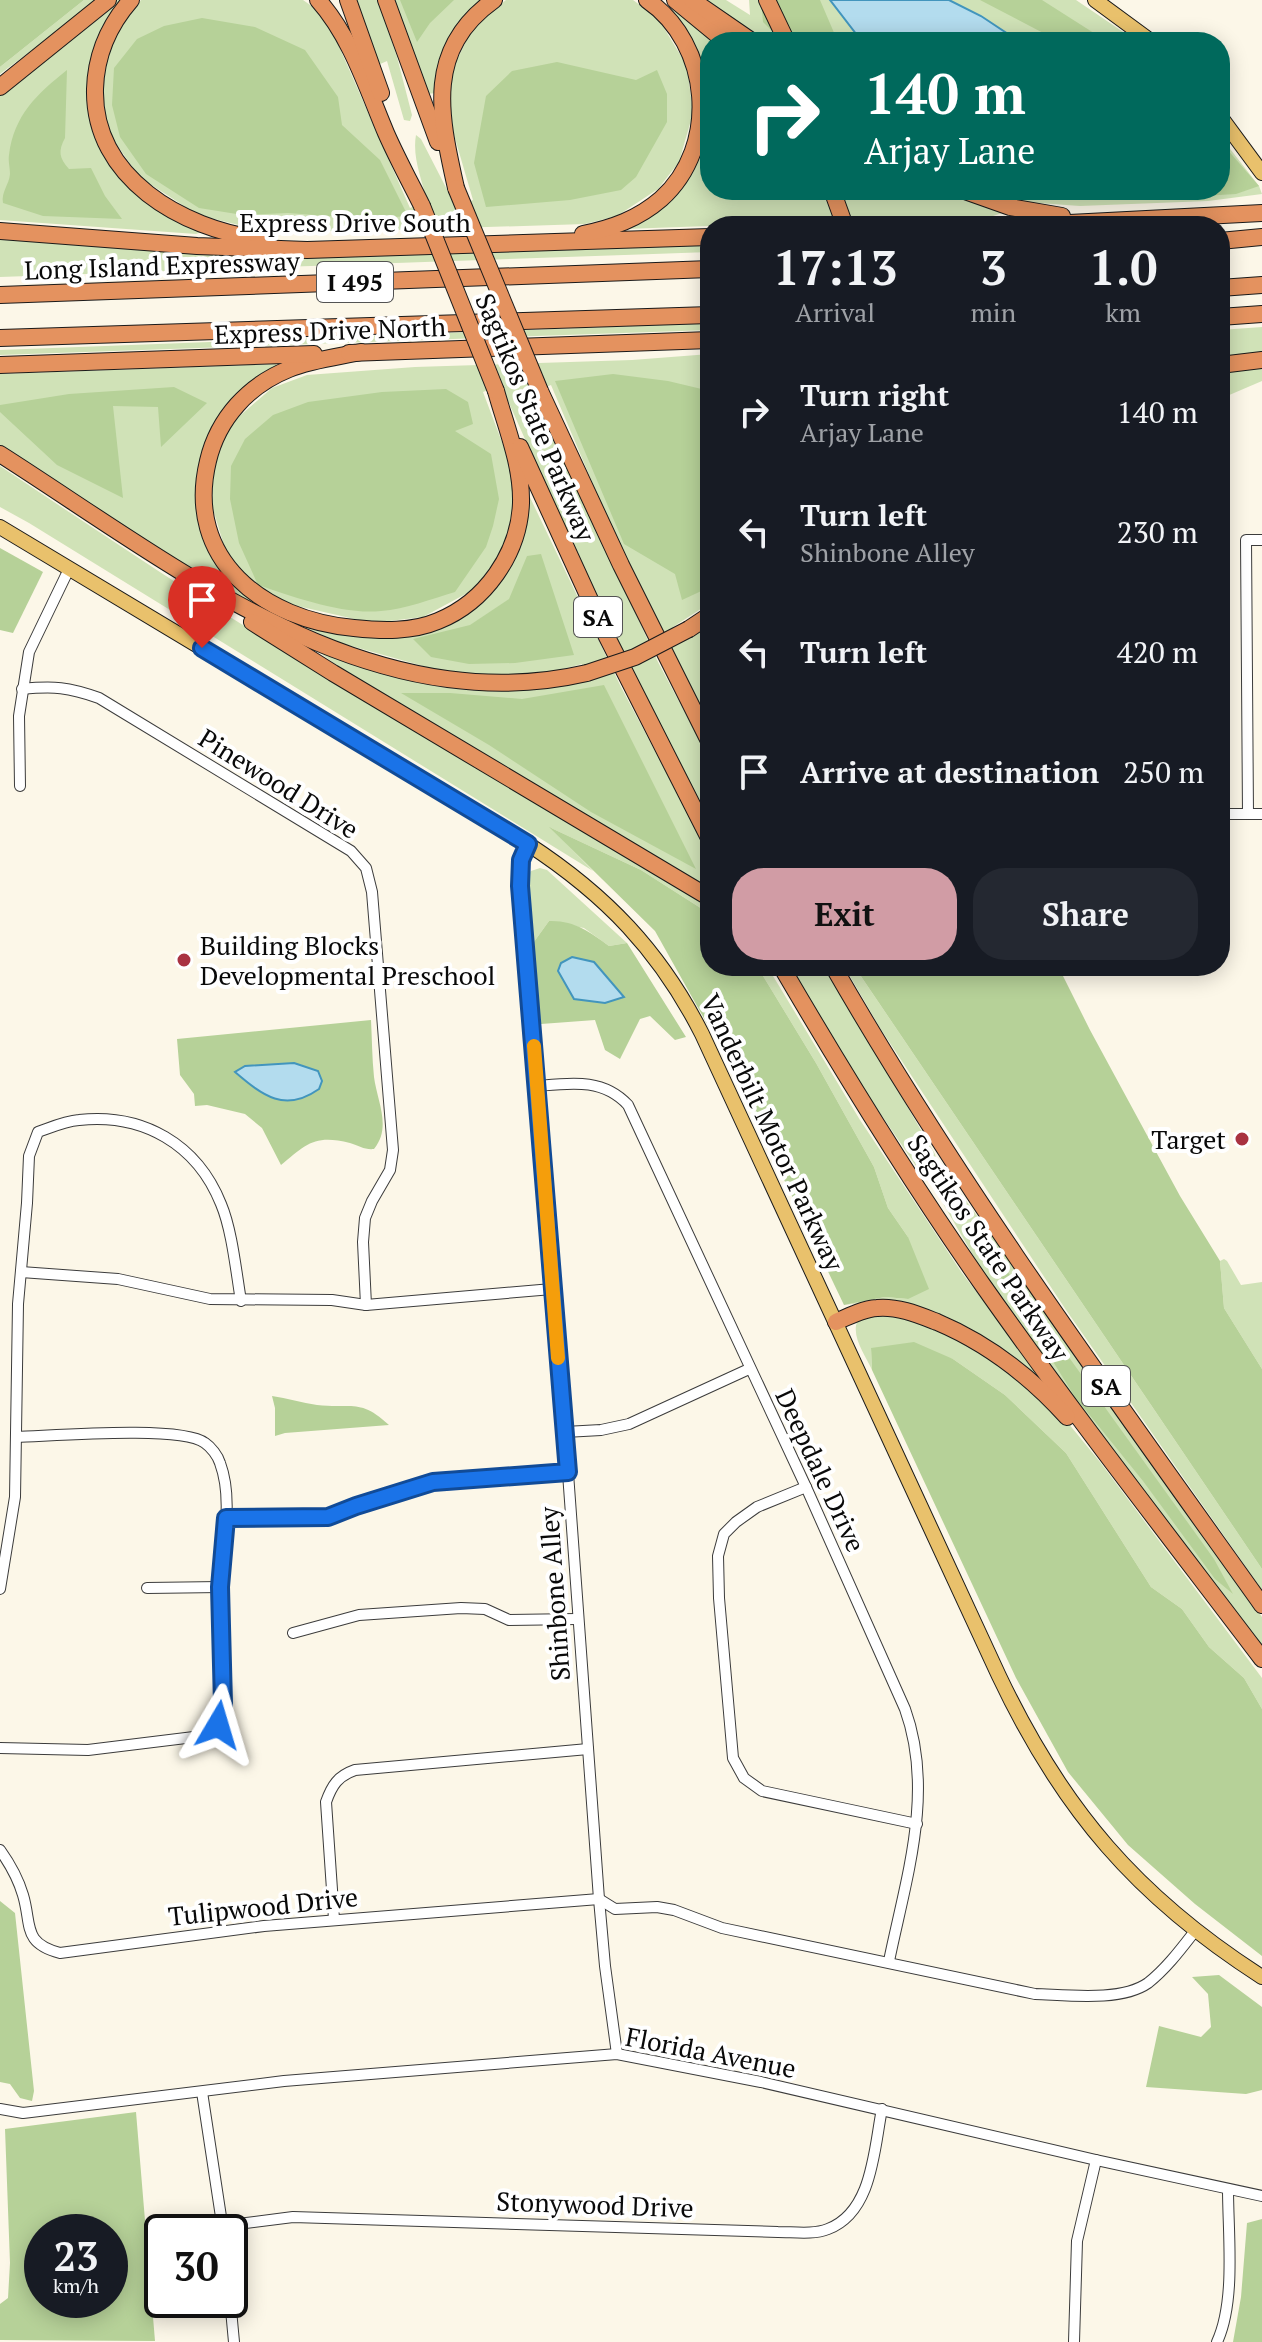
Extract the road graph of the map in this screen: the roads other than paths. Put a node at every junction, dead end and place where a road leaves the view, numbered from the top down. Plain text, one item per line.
1 (108, 0) edge
2 (131, 0) edge
3 (318, 0) edge
4 (348, 0) edge
5 (386, 0) edge
6 (494, 0) edge
7 (647, 0) edge
8 (675, 0) edge
9 (692, 0) edge
10 (767, 0) edge
11 (1095, 0) edge
12 (714, 32) edge
13 (738, 32) edge
14 (782, 32) edge
15 (1138, 32) edge
16 (0, 84) edge
17 (1230, 129) edge
18 (1261, 171) edge
19 (456, 188) junction
20 (989, 200) edge
21 (422, 206) junction
22 (1258, 214) edge
23 (1062, 216) edge
24 (1220, 216) edge
25 (0, 231) edge
26 (700, 237) edge
27 (1262, 237) edge
28 (1230, 240) edge
29 (536, 243) junction
30 (334, 250) junction
31 (700, 269) edge
32 (1262, 285) edge
33 (1230, 287) edge
34 (0, 295) edge
35 (1262, 314) edge
36 (700, 315) edge
37 (1230, 316) edge
38 (0, 338) edge
39 (700, 340) edge
40 (361, 352) junction
41 (1262, 360) edge
42 (1230, 364) edge
43 (0, 365) edge
44 (496, 391) junction
45 (0, 454) edge
46 (0, 527) edge
47 (1262, 540) edge
48 (69, 569) junction
49 (192, 580) junction
50 (700, 622) edge
51 (22, 689) junction
52 (700, 723) edge
53 (20, 786) dead end
54 (1230, 814) edge
55 (1248, 814) junction
56 (1262, 814) edge
57 (700, 820) edge
58 (528, 844) junction
59 (700, 892) edge
60 (777, 976) edge
61 (787, 976) edge
62 (839, 976) edge
63 (827, 1043) junction
64 (537, 1086) junction
65 (21, 1272) junction
66 (552, 1289) junction
67 (241, 1301) junction
68 (366, 1305) junction
69 (836, 1322) junction
70 (749, 1369) junction
71 (565, 1432) junction
72 (17, 1437) junction
73 (568, 1472) junction
74 (806, 1487) junction
75 (226, 1518) junction
76 (1157, 1520) junction
77 (220, 1587) junction
78 (147, 1588) dead end
79 (0, 1589) edge
80 (1262, 1605) edge
81 (577, 1619) junction
82 (293, 1633) dead end
83 (1262, 1659) edge
84 (0, 1748) edge
85 (588, 1749) junction
86 (917, 1824) junction
87 (0, 1850) edge
88 (599, 1899) junction
89 (334, 1919) junction
90 (1195, 1931) junction
91 (889, 1961) junction
92 (1262, 1977) edge
93 (617, 2054) junction
94 (202, 2092) junction
95 (0, 2109) edge
96 (882, 2109) junction
97 (1096, 2160) junction
98 (1228, 2189) junction
99 (1262, 2196) edge
100 (220, 2214) edge
101 (248, 2225) edge
102 (232, 2318) edge
103 (234, 2342) edge
104 (1074, 2342) edge
105 (1217, 2342) edge

1 - 16 highway
2 - 30 highway
3 - 21 highway
4 - 21 highway, Sagtikos State Parkway / SA
5 - 19 highway, Sagtikos State Parkway / SA
6 - 19 highway
7 - 29 highway
8 - 12 highway
9 - 13 highway
10 - 14 highway
11 - 15 main road
17 - 18 main road
19 - 52 highway, Sagtikos State Parkway / SA, bridge
20 - 23 highway
21 - 44 highway, Sagtikos State Parkway / SA, bridge
22 - 24 highway
25 - 30 highway, Express Drive South
26 - 29 highway, Express Drive South
27 - 28 highway
29 - 30 highway, Express Drive South
31 - 34 highway, Long Island Expressway / I 495
32 - 33 highway
35 - 37 highway
36 - 38 highway, I 495
39 - 40 highway, Express Drive North
40 - 43 highway, Express Drive North
40 - 44 highway
41 - 42 highway
44 - 57 highway, Sagtikos State Parkway / SA
45 - 49 highway
46 - 48 main road, Vanderbilt Motor Parkway
47 - 55 street
48 - 51 street
48 - 58 main road, Vanderbilt Motor Parkway
49 - 50 highway, bridge
49 - 59 highway
51 - 53 street
51 - 68 street, Pinewood Drive
54 - 55 street
55 - 56 street
58 - 64 street, Shinbone Alley
58 - 69 main road, Vanderbilt Motor Parkway
60 - 63 highway
61 - 63 highway, Sagtikos State Parkway / SA
62 - 80 highway, Sagtikos State Parkway / SA
63 - 76 highway, Sagtikos State Parkway / SA
64 - 66 street, Shinbone Alley
64 - 70 street, Deepdale Drive
65 - 67 street
65 - 67 street
65 - 72 street
66 - 68 street
66 - 71 street, Shinbone Alley
67 - 68 street
69 - 76 highway
69 - 90 main road, Vanderbilt Motor Parkway
70 - 71 street
70 - 74 street, Deepdale Drive
71 - 73 street, Shinbone Alley
72 - 75 street
72 - 79 street
73 - 75 street
73 - 81 street, Shinbone Alley
74 - 86 street, Deepdale Drive
74 - 86 street
75 - 77 street
76 - 83 highway, Sagtikos State Parkway / SA
77 - 78 street
77 - 84 street
81 - 82 street
81 - 85 street, Shinbone Alley
85 - 88 street, Shinbone Alley
85 - 89 street
86 - 91 street, Deepdale Drive
87 - 89 street, Tulipwood Drive
88 - 89 street, Tulipwood Drive
88 - 91 street, Tulipwood Drive
88 - 93 street, Shinbone Alley
90 - 91 street, Tulipwood Drive
90 - 92 main road, Vanderbilt Motor Parkway
93 - 94 street, Florida Avenue
93 - 96 street, Florida Avenue
94 - 95 street, Florida Avenue
94 - 100 street
96 - 97 street, Florida Avenue
96 - 101 street, Stonywood Drive
97 - 98 street, Florida Avenue
97 - 104 street
98 - 99 street, Florida Avenue
98 - 105 street
102 - 103 street

